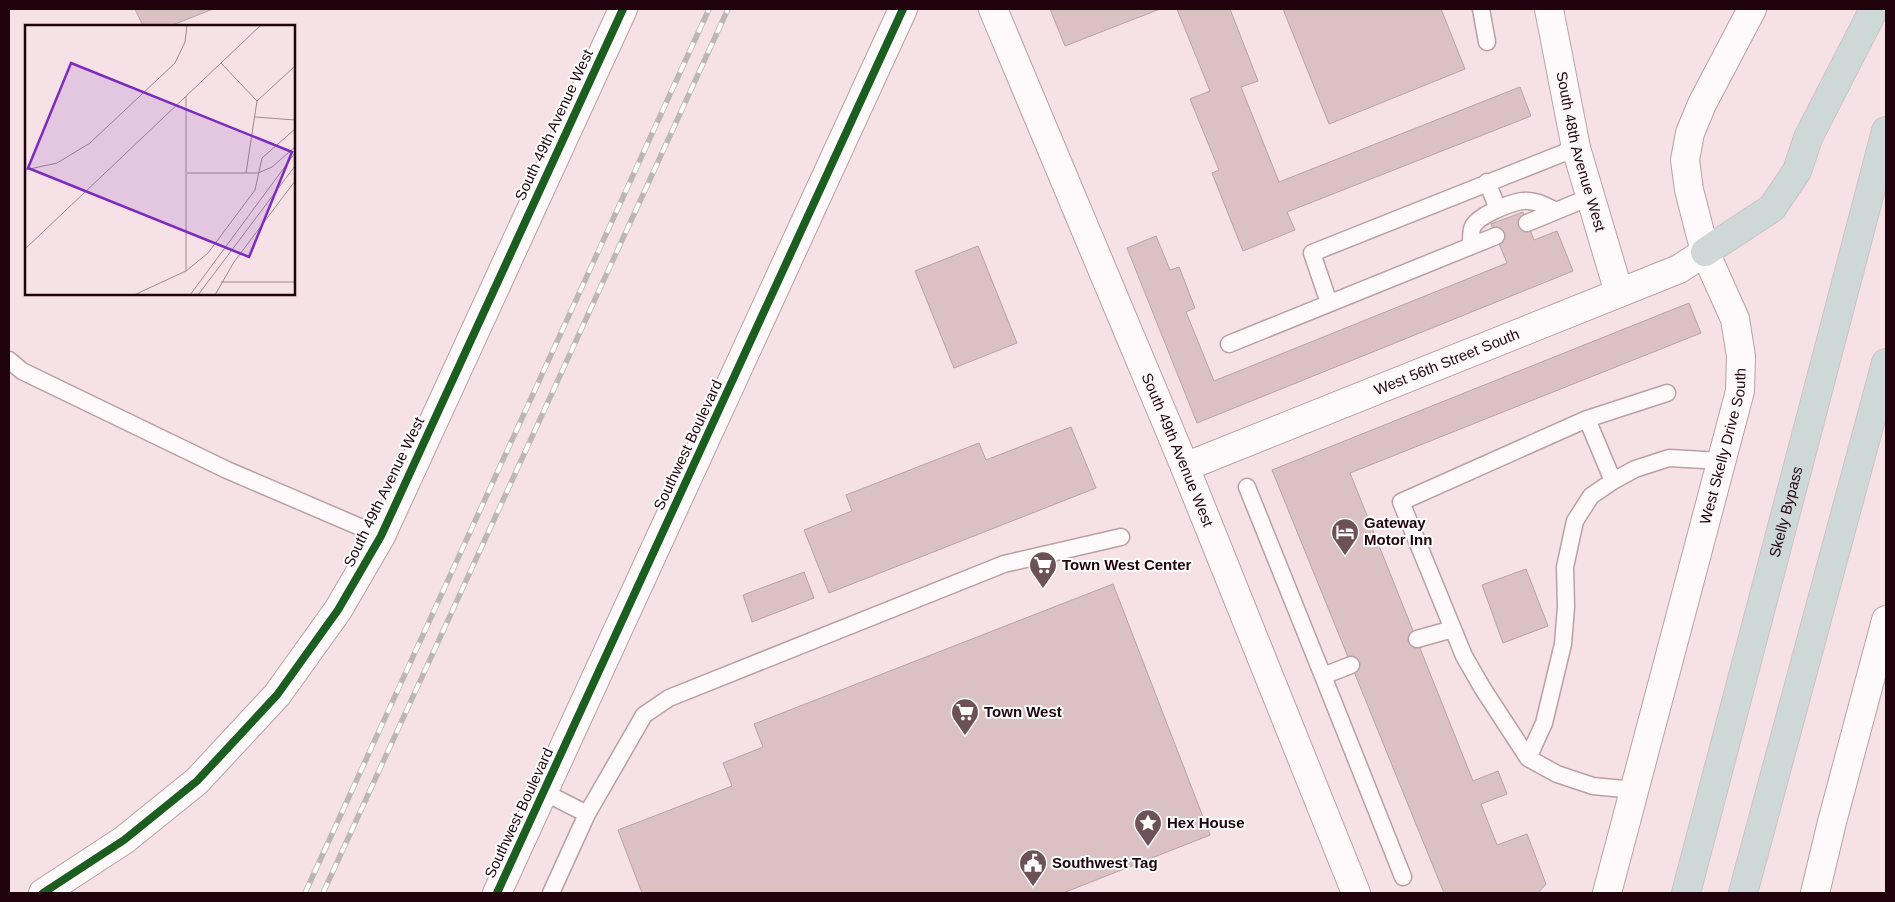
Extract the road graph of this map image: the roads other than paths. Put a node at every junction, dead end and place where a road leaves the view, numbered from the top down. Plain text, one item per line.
1 (623, 9) edge
2 (903, 9) edge
3 (992, 9) edge
4 (1481, 9) edge
5 (1549, 9) edge
6 (1752, 9) edge
7 (1874, 9) edge
8 (1487, 42) dead end
9 (1886, 132) edge
10 (1576, 148) junction
11 (1486, 182) junction
12 (1590, 197) junction
13 (1498, 209) junction
14 (1556, 211) junction
15 (1527, 223) dead end
16 (1496, 236) dead end
17 (1471, 244) junction
18 (1705, 252) junction
19 (1619, 292) junction
20 (1328, 303) junction
21 (1228, 344) dead end
22 (9, 360) edge
23 (1886, 363) edge
24 (1667, 393) dead end
25 (1588, 418) junction
26 (1722, 461) junction
27 (1185, 467) junction
28 (1613, 480) junction
29 (1247, 486) dead end
30 (381, 536) junction
31 (1121, 537) dead end
32 (1886, 620) edge
33 (1453, 629) junction
34 (1417, 639) dead end
35 (1351, 665) dead end
36 (1323, 676) junction
37 (1528, 758) junction
38 (1634, 790) junction
39 (544, 792) junction
40 (587, 814) junction
41 (1403, 877) dead end
42 (43, 893) edge
43 (497, 893) edge
44 (551, 893) edge
45 (1356, 893) edge
46 (1607, 893) edge
47 (1686, 893) edge
48 (1743, 893) edge
49 (1815, 893) edge

1 - 30 street, South 49th Avenue West
2 - 39 street, Southwest Boulevard
3 - 27 street, South 49th Avenue West
4 - 8 lane
5 - 10 street, South 48th Avenue West
6 - 18 street, West Skelly Drive South
7 - 18 highway
9 - 47 highway, Skelly Bypass
10 - 11 lane
10 - 12 street, South 48th Avenue West
11 - 13 lane
11 - 20 lane
12 - 14 lane
12 - 19 street, South 48th Avenue West
13 - 14 lane
13 - 17 lane
14 - 15 lane
16 - 17 lane
17 - 20 lane
18 - 19 street, West 56th Street South
18 - 26 street, West Skelly Drive South
19 - 27 street, West 56th Street South
20 - 21 lane
22 - 30 lane
23 - 48 highway
24 - 25 lane
25 - 28 lane
25 - 33 lane
26 - 28 lane
26 - 38 street, West Skelly Drive South
27 - 45 street, South 49th Avenue West
28 - 37 lane
29 - 36 lane
30 - 42 street, South 49th Avenue West
31 - 40 lane
32 - 49 street
33 - 34 lane
33 - 37 lane
35 - 36 lane
36 - 41 lane
37 - 38 lane
38 - 46 street, West Skelly Drive South
39 - 40 lane
39 - 43 street, Southwest Boulevard
40 - 44 lane

